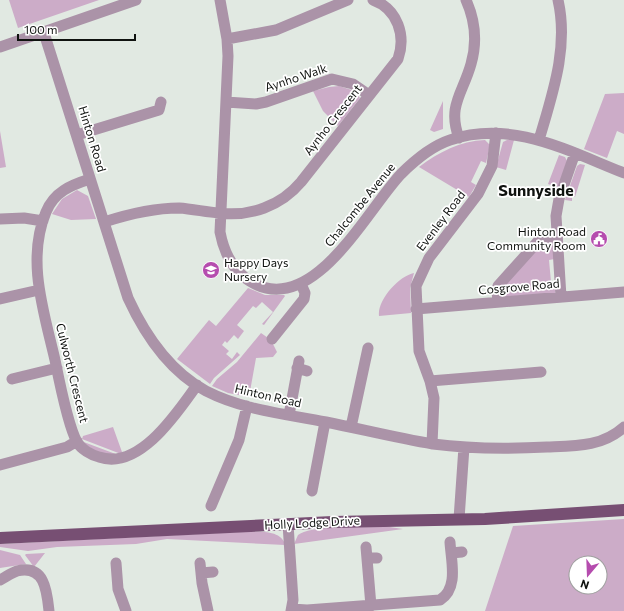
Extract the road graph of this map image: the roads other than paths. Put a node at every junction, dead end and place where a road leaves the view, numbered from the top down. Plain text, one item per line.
1 (136, 0) edge
2 (220, 0) edge
3 (348, 0) edge
4 (373, 0) edge
5 (466, 0) edge
6 (558, 0) edge
7 (44, 32) junction
8 (227, 39) junction
9 (0, 47) edge
10 (369, 95) junction
11 (161, 102) dead end
12 (226, 102) junction
13 (496, 133) junction
14 (77, 136) junction
15 (459, 138) junction
16 (539, 140) junction
17 (575, 153) junction
18 (624, 173) edge
19 (90, 179) junction
20 (220, 214) junction
21 (0, 218) edge
22 (43, 221) junction
23 (104, 222) junction
24 (556, 236) junction
25 (301, 284) junction
26 (39, 290) junction
27 (624, 292) edge
28 (561, 297) junction
29 (0, 299) edge
30 (498, 302) junction
31 (416, 309) junction
32 (272, 339) dead end
33 (368, 348) dead end
34 (301, 367) dead end
35 (56, 368) junction
36 (541, 372) dead end
37 (12, 379) dead end
38 (430, 381) junction
39 (197, 385) junction
40 (247, 406) junction
41 (289, 415) junction
42 (325, 422) junction
43 (351, 427) junction
44 (624, 427) edge
45 (77, 441) junction
46 (432, 444) junction
47 (464, 447) junction
48 (0, 465) edge
49 (312, 491) dead end
50 (211, 506) dead end
51 (624, 510) edge
52 (458, 519) junction
53 (288, 524) junction
54 (0, 538) edge
55 (366, 547) dead end
56 (454, 549) dead end
57 (119, 567) dead end
58 (214, 572) dead end
59 (0, 580) edge
60 (371, 606) junction
61 (291, 610) edge
62 (49, 611) edge
63 (126, 611) edge
64 (208, 611) edge

1 - 7 street
2 - 8 street, Chalcombe Avenue
3 - 8 street
4 - 10 street, Aynho Crescent
5 - 15 street
6 - 16 street
7 - 9 street
7 - 14 street, Hinton Road
8 - 12 street, Chalcombe Avenue
10 - 12 street, Aynho Walk
10 - 20 street, Aynho Crescent
11 - 14 street
12 - 20 street, Chalcombe Avenue
13 - 15 street, Chalcombe Avenue
13 - 16 street, Chalcombe Avenue
13 - 31 street, Evenley Road
14 - 19 street, Hinton Road
15 - 25 street, Chalcombe Avenue
16 - 17 street, Chalcombe Avenue
17 - 18 street, Chalcombe Avenue
17 - 24 street
19 - 22 street, Culworth Crescent
19 - 23 street, Hinton Road
20 - 23 street, Aynho Crescent
20 - 25 street, Chalcombe Avenue
21 - 22 street
22 - 26 street, Culworth Crescent
23 - 39 street, Hinton Road
24 - 28 street
24 - 30 street
25 - 32 street
26 - 29 street
26 - 35 street, Culworth Crescent
27 - 28 street, Cosgrove Road
28 - 30 street, Cosgrove Road
30 - 31 street, Cosgrove Road
31 - 38 street, Evenley Road
33 - 43 street
34 - 41 street
35 - 37 street
35 - 45 street, Culworth Crescent
36 - 38 street
38 - 46 street, Evenley Road
39 - 40 street, Hinton Road
39 - 45 street, Culworth Crescent
40 - 41 street, Hinton Road
40 - 50 street
41 - 42 street, Hinton Road
42 - 43 street, Hinton Road
42 - 49 street
43 - 46 street, Hinton Road
44 - 47 street, Hinton Road
45 - 48 street
46 - 47 street, Hinton Road
47 - 52 street
51 - 52 main road, Holly Lodge Drive
52 - 53 main road, Holly Lodge Drive
53 - 54 main road, Holly Lodge Drive
53 - 61 street
55 - 60 street
56 - 60 street
57 - 63 street
58 - 64 street
59 - 62 street
60 - 61 street

